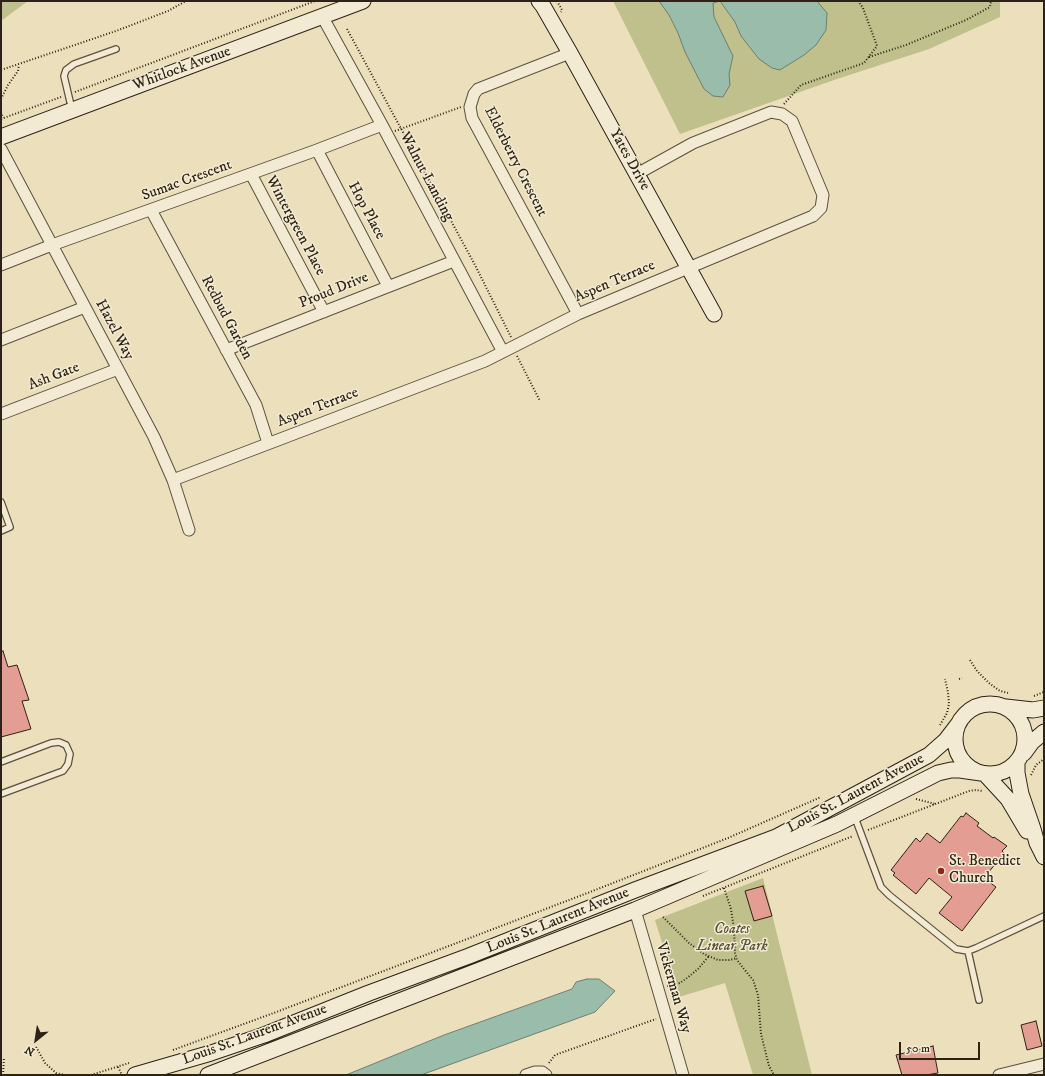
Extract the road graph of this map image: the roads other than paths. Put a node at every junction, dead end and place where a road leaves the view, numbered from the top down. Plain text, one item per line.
1 (363, 1) edge
2 (545, 2) edge
3 (322, 16) junction
4 (116, 49) dead end
5 (570, 52) junction
6 (72, 110) junction
7 (382, 125) junction
8 (1, 137) edge
9 (1, 149) edge
10 (317, 150) junction
11 (251, 174) junction
12 (637, 174) junction
13 (151, 210) junction
14 (52, 245) junction
15 (454, 261) junction
16 (1, 265) edge
17 (688, 267) junction
18 (388, 286) junction
19 (85, 307) junction
20 (324, 312) junction
21 (578, 314) junction
22 (714, 314) dead end
23 (1, 340) edge
24 (226, 350) junction
25 (503, 352) junction
26 (118, 369) junction
27 (1, 414) edge
28 (268, 443) junction
29 (173, 480) junction
30 (1, 502) edge
31 (1, 530) edge
32 (189, 530) dead end
33 (1010, 701) junction
34 (1044, 708) edge
35 (958, 722) junction
36 (1044, 732) edge
37 (1020, 759) junction
38 (1, 762) edge
39 (983, 773) junction
40 (1, 794) edge
41 (854, 815) junction
42 (1037, 843) junction
43 (1044, 858) edge
44 (636, 910) junction
45 (1044, 916) edge
46 (968, 951) junction
47 (979, 1000) dead end
48 (1044, 1064) edge
49 (133, 1069) edge
50 (1015, 1073) edge
51 (544, 1074) edge
52 (208, 1075) edge
53 (526, 1075) edge
54 (683, 1075) edge
55 (999, 1075) edge

1 - 3 main road, Whitlock Avenue
2 - 5 main road, Yates Drive
3 - 6 main road, Whitlock Avenue
3 - 7 street, Walnut Landing
4 - 6 lane
5 - 12 main road, Yates Drive
5 - 21 street, Elderberry Crescent
6 - 8 main road, Whitlock Avenue
7 - 10 street, Sumac Crescent
7 - 15 street, Walnut Landing
9 - 14 street, Hazel Way
10 - 11 street, Sumac Crescent
10 - 18 street, Hop Place
11 - 13 street, Sumac Crescent
11 - 20 street, Wintergreen Place
12 - 17 main road, Yates Drive
12 - 17 street, Aspen Terrace
13 - 14 street, Sumac Crescent
13 - 24 street, Redbud Garden
14 - 16 street, Sumac Crescent
14 - 19 street, Hazel Way
15 - 18 street, Proud Drive
15 - 25 street, Walnut Landing
17 - 21 street, Aspen Terrace
17 - 22 main road, Yates Drive
18 - 20 street, Proud Drive
19 - 23 street
19 - 26 street, Hazel Way
20 - 24 street, Proud Drive
21 - 25 street, Aspen Terrace
24 - 28 street, Redbud Garden
25 - 28 street, Aspen Terrace
26 - 27 street, Ash Gate
26 - 29 street, Hazel Way
28 - 29 street, Aspen Terrace
29 - 32 street, Hazel Way
30 - 31 lane
33 - 34 main road
33 - 35 main road
33 - 37 main road
35 - 39 main road
35 - 49 main road, Louis St. Laurent Avenue
36 - 37 main road
37 - 39 main road
37 - 42 main road
38 - 40 lane
39 - 41 main road, Louis St. Laurent Avenue
39 - 42 main road
41 - 44 main road, Louis St. Laurent Avenue
41 - 46 lane
42 - 43 main road
44 - 52 main road, Louis St. Laurent Avenue
44 - 54 street, Vickerman Way
45 - 46 lane
46 - 47 lane
48 - 50 street
50 - 55 street
51 - 53 street

